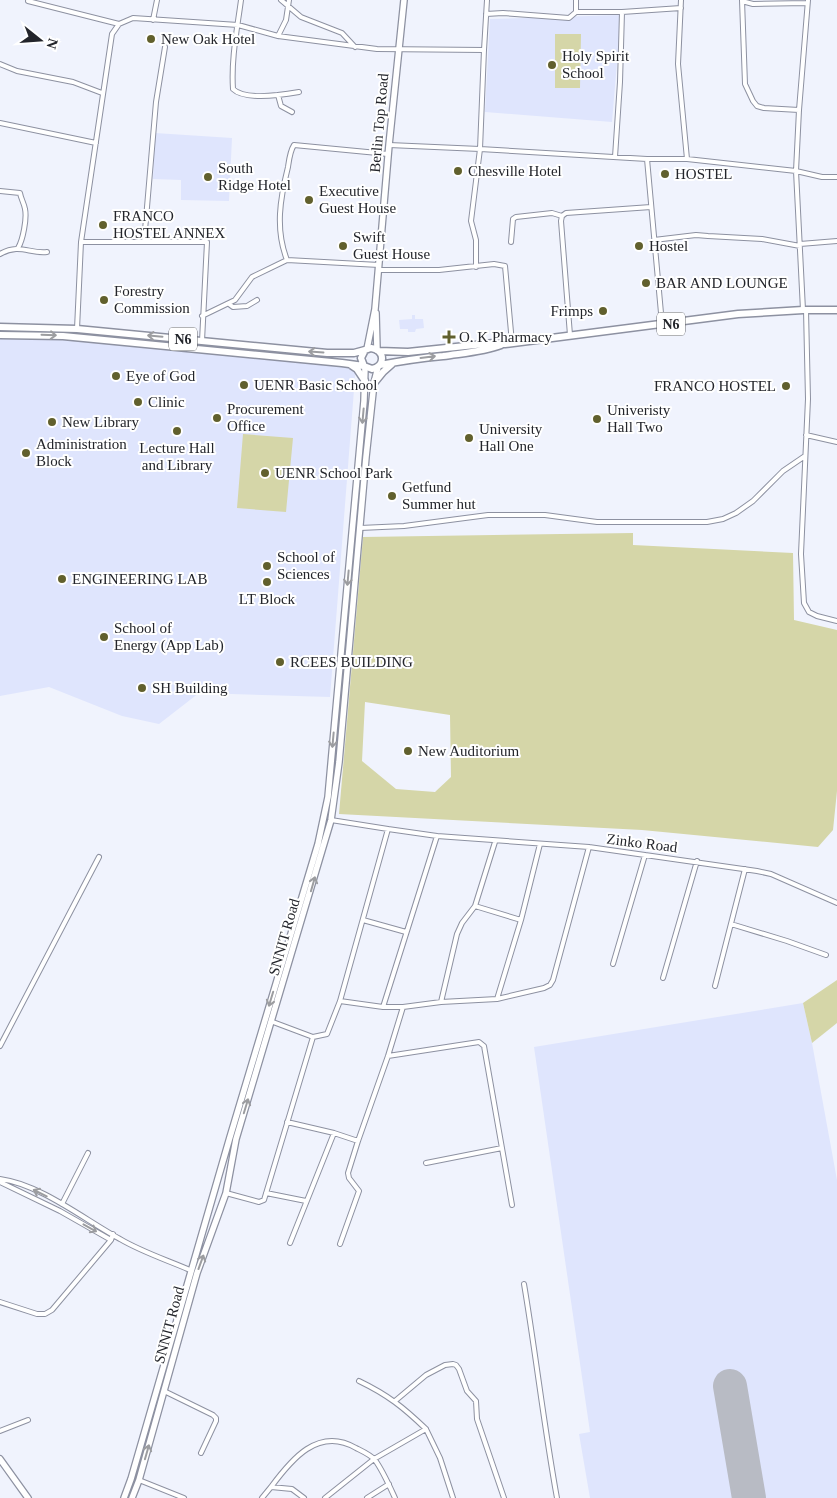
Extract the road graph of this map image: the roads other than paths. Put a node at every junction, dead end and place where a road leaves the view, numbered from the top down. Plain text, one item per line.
1 (157, 0) edge
2 (241, 0) edge
3 (281, 0) edge
4 (289, 0) edge
5 (404, 0) edge
6 (487, 0) edge
7 (576, 0) edge
8 (681, 0) edge
9 (742, 0) edge
10 (28, 1) edge
11 (807, 2) edge
12 (289, 6) junction
13 (681, 8) junction
14 (576, 12) junction
15 (622, 12) junction
16 (486, 14) junction
17 (153, 20) junction
18 (119, 24) junction
19 (238, 25) junction
20 (278, 36) junction
21 (165, 47) dead end
22 (355, 47) junction
23 (398, 50) junction
24 (484, 50) junction
25 (0, 64) edge
26 (299, 92) dead end
27 (102, 93) junction
28 (278, 95) junction
29 (799, 110) junction
30 (292, 112) dead end
31 (0, 123) edge
32 (96, 143) junction
33 (389, 145) junction
34 (480, 149) junction
35 (388, 154) junction
36 (616, 157) junction
37 (647, 159) junction
38 (687, 159) junction
39 (796, 171) junction
40 (837, 177) edge
41 (0, 191) edge
42 (651, 207) junction
43 (562, 216) junction
44 (654, 240) junction
45 (837, 241) edge
46 (81, 242) junction
47 (144, 242) junction
48 (511, 242) dead end
49 (800, 245) junction
50 (18, 248) junction
51 (47, 252) dead end
52 (0, 254) edge
53 (287, 260) junction
54 (379, 267) junction
55 (476, 267) junction
56 (256, 300) dead end
57 (229, 304) junction
58 (375, 309) junction
59 (805, 310) junction
60 (837, 310) edge
61 (202, 316) junction
62 (662, 325) junction
63 (0, 327) edge
64 (77, 329) junction
65 (0, 335) edge
66 (570, 335) junction
67 (202, 341) junction
68 (508, 343) junction
69 (222, 344) junction
70 (232, 345) junction
71 (366, 350) junction
72 (378, 350) junction
73 (221, 351) junction
74 (231, 352) junction
75 (394, 362) junction
76 (350, 364) junction
77 (379, 366) junction
78 (365, 367) junction
79 (366, 381) junction
80 (374, 383) junction
81 (806, 435) junction
82 (837, 442) edge
83 (805, 456) junction
84 (360, 528) junction
85 (350, 601) junction
86 (349, 611) junction
87 (837, 621) edge
88 (331, 820) junction
89 (388, 829) junction
90 (437, 836) junction
91 (495, 842) junction
92 (540, 844) junction
93 (589, 847) junction
94 (645, 855) junction
95 (99, 858) dead end
96 (697, 861) junction
97 (745, 869) junction
98 (837, 903) edge
99 (475, 906) junction
100 (363, 920) junction
101 (521, 920) junction
102 (731, 924) junction
103 (406, 932) junction
104 (826, 955) dead end
105 (613, 964) dead end
106 (663, 978) dead end
107 (715, 986) dead end
108 (497, 999) junction
109 (340, 1001) junction
110 (441, 1002) junction
111 (383, 1007) junction
112 (403, 1007) junction
113 (272, 1022) junction
114 (313, 1037) junction
115 (0, 1046) edge
116 (388, 1056) junction
117 (287, 1122) junction
118 (233, 1126) junction
119 (240, 1128) junction
120 (334, 1133) junction
121 (230, 1137) junction
122 (236, 1139) junction
123 (358, 1141) junction
124 (502, 1148) junction
125 (88, 1153) dead end
126 (426, 1163) dead end
127 (1, 1182) edge
128 (226, 1193) junction
129 (266, 1193) junction
130 (306, 1201) junction
131 (63, 1204) junction
132 (512, 1205) dead end
133 (60, 1211) junction
134 (113, 1234) junction
135 (119, 1239) junction
136 (111, 1240) junction
137 (290, 1243) dead end
138 (340, 1244) dead end
139 (190, 1270) junction
140 (524, 1284) dead end
141 (0, 1302) edge
142 (167, 1351) junction
143 (174, 1353) junction
144 (164, 1364) junction
145 (171, 1366) junction
146 (358, 1381) dead end
147 (164, 1390) junction
148 (396, 1401) junction
149 (28, 1420) dead end
150 (426, 1429) junction
151 (0, 1431) edge
152 (202, 1453) dead end
153 (0, 1459) edge
154 (374, 1459) junction
155 (139, 1480) junction
156 (389, 1484) junction
157 (271, 1487) junction
158 (28, 1498) edge
159 (124, 1498) edge
160 (132, 1498) edge
161 (184, 1498) edge
162 (262, 1498) edge
163 (304, 1498) edge
164 (325, 1498) edge
165 (367, 1498) edge
166 (395, 1498) edge
167 (454, 1498) edge
168 (504, 1498) edge
169 (557, 1498) edge

1 - 17 street
2 - 19 street
3 - 12 street
4 - 12 street
5 - 23 street, Berlin Top Road
6 - 16 street
7 - 14 street
8 - 13 street
9 - 11 street
9 - 29 street
10 - 18 street
11 - 29 street
12 - 20 street
12 - 22 street
13 - 15 street
13 - 38 street
14 - 15 street
14 - 16 street
15 - 36 street
16 - 24 street
17 - 18 street
17 - 19 street
18 - 27 street
19 - 20 street
19 - 28 street
20 - 22 street
21 - 47 street
22 - 23 street
23 - 24 street
23 - 33 street, Berlin Top Road
24 - 34 street
25 - 27 street
26 - 28 street
27 - 32 street
28 - 30 street
29 - 39 street
31 - 32 street
32 - 46 street
33 - 34 street
33 - 35 street, Berlin Top Road
34 - 36 street
34 - 55 street
35 - 53 street
35 - 54 street, Berlin Top Road
36 - 37 street
37 - 38 street
37 - 42 street
38 - 39 street
39 - 40 street
39 - 49 street
41 - 50 street
42 - 43 street
42 - 44 street
43 - 48 street
43 - 66 street
44 - 49 street
44 - 62 street
45 - 49 street
46 - 47 street
46 - 64 street
47 - 61 street
49 - 59 street
50 - 51 street
50 - 52 street
53 - 54 street
53 - 57 street
54 - 55 street
54 - 58 street, Berlin Top Road
55 - 68 street
56 - 57 street
57 - 61 street
58 - 71 street
58 - 72 street
59 - 60 main road, N6
59 - 62 main road, N6
59 - 81 street
61 - 67 street
62 - 66 main road, N6
63 - 64 main road, N6
67 -> 64 main road, N6
65 -> 73 main road, N6
66 - 68 main road, N6
67 - 69 main road, N6
68 - 72 main road, N6
75 -> 68 main road, N6
69 - 70 main road, N6
69 - 73 main road
71 -> 70 main road, N6
70 - 74 main road
71 - 72 main road, N6
71 - 78 main road
72 - 77 main road
73 - 74 main road, N6
74 - 76 main road, N6
75 - 77 main road, N6
75 - 80 main road
76 - 78 main road, N6
76 - 79 main road
77 - 78 main road, N6
77 - 80 street, SNNIT Road
78 - 79 street, SNNIT Road
79 -> 85 street, SNNIT Road
80 - 84 street, SNNIT Road
81 - 82 street
81 - 83 street
83 - 84 street
83 - 87 street
84 - 85 street, SNNIT Road
85 - 86 street, SNNIT Road
86 - 88 street, SNNIT Road
86 -> 118 street, SNNIT Road
88 - 89 street, Zinko Road
113 -> 88 street, SNNIT Road
89 - 90 street, Zinko Road
89 - 100 street
90 - 91 street, Zinko Road
90 - 103 street
91 - 92 street, Zinko Road
91 - 99 street
92 - 93 street, Zinko Road
92 - 101 street
93 - 94 street, Zinko Road
93 - 108 street
94 - 96 street, Zinko Road
94 - 105 street
95 - 115 street
96 - 97 street, Zinko Road
96 - 106 street
97 - 98 street, Zinko Road
97 - 102 street
99 - 101 street
99 - 110 street
100 - 103 street
100 - 109 street
101 - 108 street
102 - 104 street
102 - 107 street
103 - 111 street
108 - 110 street
109 - 111 street
109 - 114 street
110 - 112 street
111 - 112 street
112 - 116 street
113 - 114 street
119 -> 113 street, SNNIT Road
114 - 117 street
116 - 123 street
116 - 124 street
117 - 120 street
117 - 129 street
118 - 119 street
118 - 121 street, SNNIT Road
119 - 122 street, SNNIT Road
120 - 123 street
120 - 130 street
121 - 122 street
121 - 139 street, SNNIT Road
122 - 128 street, SNNIT Road
123 - 138 street
124 - 126 street
124 - 132 street
125 - 131 street
131 -> 127 street
127 - 133 street
128 - 129 street
143 -> 128 street, SNNIT Road
129 - 130 street
130 - 137 street
131 - 133 street
131 - 134 street
133 -> 136 street
134 - 135 street
134 - 136 street
135 - 136 street
135 - 139 street
136 - 141 street
139 - 142 street, SNNIT Road
140 - 169 street
142 - 143 street
142 - 144 street, SNNIT Road
143 - 145 street, SNNIT Road
144 - 145 street
144 - 159 street, SNNIT Road
145 - 147 street, SNNIT Road
146 - 148 street
147 - 152 street
155 -> 147 street, SNNIT Road
148 - 150 street
148 - 168 street
149 - 151 street
150 - 154 street
150 - 167 street
153 - 158 street
154 - 156 street
154 - 157 street
154 - 164 street
155 - 160 street, SNNIT Road
155 - 161 street
156 - 165 street
156 - 166 street
157 - 162 street
157 - 163 street

